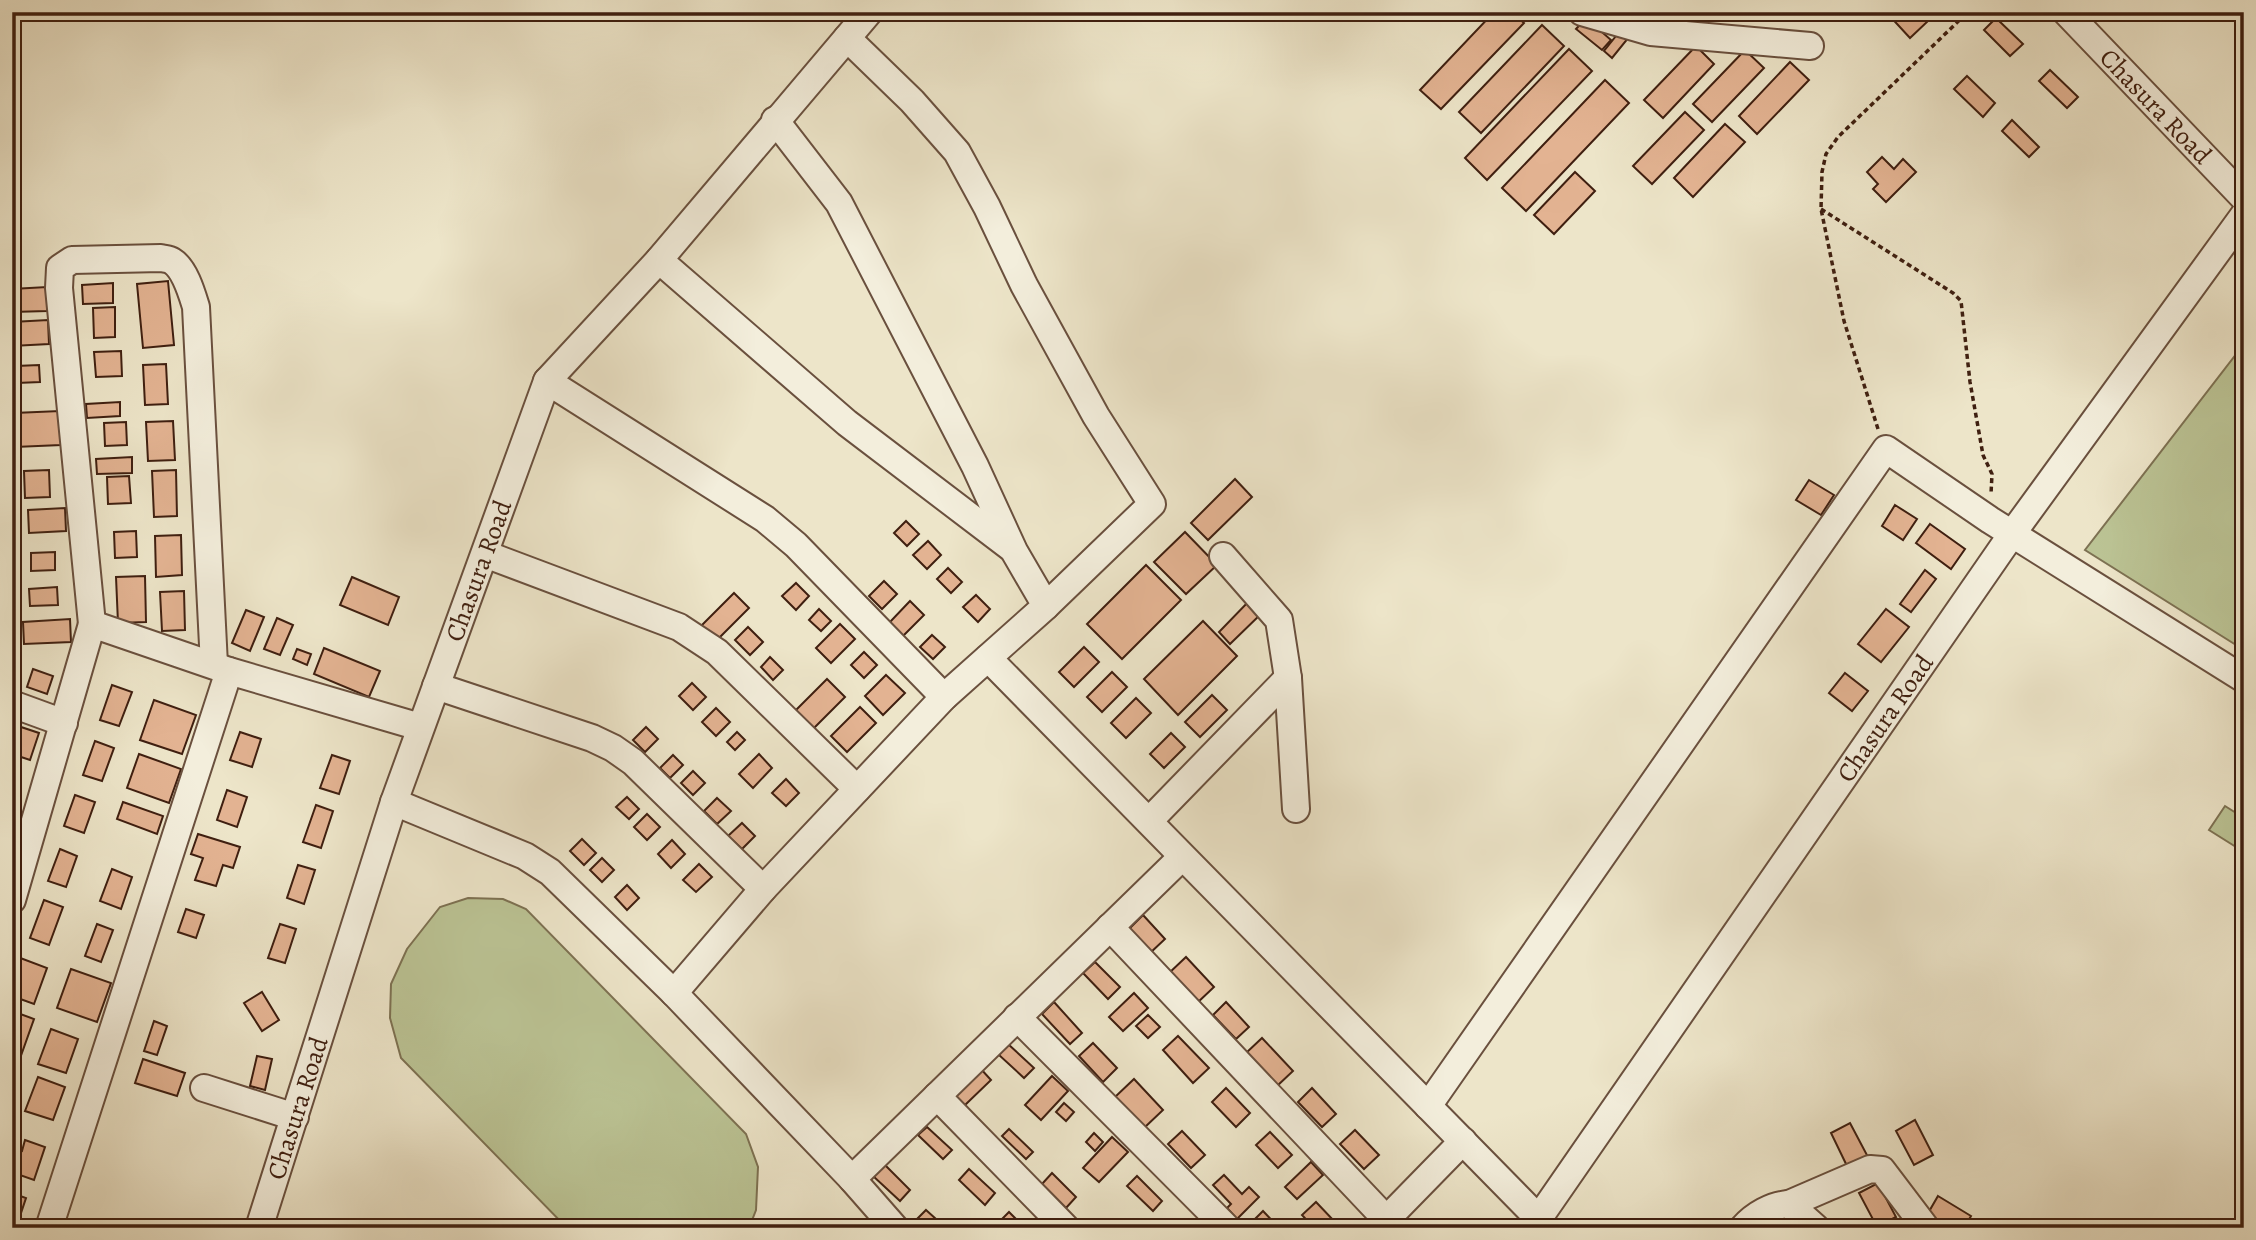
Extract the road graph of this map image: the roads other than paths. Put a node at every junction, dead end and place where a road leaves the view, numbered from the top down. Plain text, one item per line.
1 (869, 12) edge
2 (1582, 12) edge
3 (2066, 12) edge
4 (847, 38) junction
5 (1811, 46) dead end
6 (775, 120) junction
7 (2244, 198) edge
8 (2244, 215) edge
9 (659, 260) junction
10 (547, 381) junction
11 (2012, 534) junction
12 (1014, 551) junction
13 (485, 554) junction
14 (1223, 556) dead end
15 (1046, 606) junction
16 (92, 624) junction
17 (988, 658) junction
18 (221, 668) junction
19 (1288, 678) junction
20 (2244, 679) edge
21 (436, 686) junction
22 (944, 696) junction
23 (12, 704) edge
24 (64, 723) junction
25 (420, 727) junction
26 (857, 789) junction
27 (394, 802) junction
28 (1296, 809) dead end
29 (1149, 821) junction
30 (1182, 857) junction
31 (763, 889) junction
32 (12, 900) edge
33 (1110, 927) junction
34 (674, 993) junction
35 (1017, 1017) junction
36 (204, 1088) dead end
37 (937, 1096) junction
38 (1428, 1106) junction
39 (295, 1117) junction
40 (1463, 1141) junction
41 (852, 1179) junction
42 (1789, 1204) junction
43 (880, 1223) edge
44 (1535, 1223) edge
45 (1382, 1224) edge
46 (49, 1228) edge
47 (259, 1228) edge
48 (1066, 1228) edge
49 (1227, 1228) edge
50 (1743, 1228) edge
51 (1816, 1228) edge
52 (1926, 1228) edge

1 - 4 street, Chasura Road
2 - 5 street
3 - 7 street, Chasura Road
4 - 6 street, Chasura Road
4 - 15 street
6 - 9 street, Chasura Road
6 - 12 street
8 - 11 street, Chasura Road
9 - 10 street, Chasura Road
9 - 12 street
10 - 13 street, Chasura Road
10 - 22 street
11 - 20 street
11 - 38 street
11 - 44 street, Chasura Road
12 - 15 street
13 - 21 street, Chasura Road
13 - 26 street
14 - 19 street
15 - 17 street
16 - 18 street
16 - 18 street
16 - 24 street
17 - 22 street
17 - 29 street
18 - 25 street
18 - 46 street
19 - 28 street
19 - 29 street
21 - 25 street, Chasura Road
21 - 31 street
22 - 26 street
23 - 24 street
24 - 32 street
25 - 27 street, Chasura Road
26 - 31 street
27 - 34 street
27 - 39 street, Chasura Road
29 - 30 street
30 - 33 street
30 - 38 street
31 - 34 street
33 - 35 street
33 - 45 street
34 - 41 street
35 - 37 street
35 - 49 street
36 - 39 street
37 - 41 street
37 - 48 street
38 - 40 street
39 - 47 street, Chasura Road
40 - 44 street
40 - 45 street
41 - 43 street
42 - 50 street
42 - 51 street
42 - 52 street

